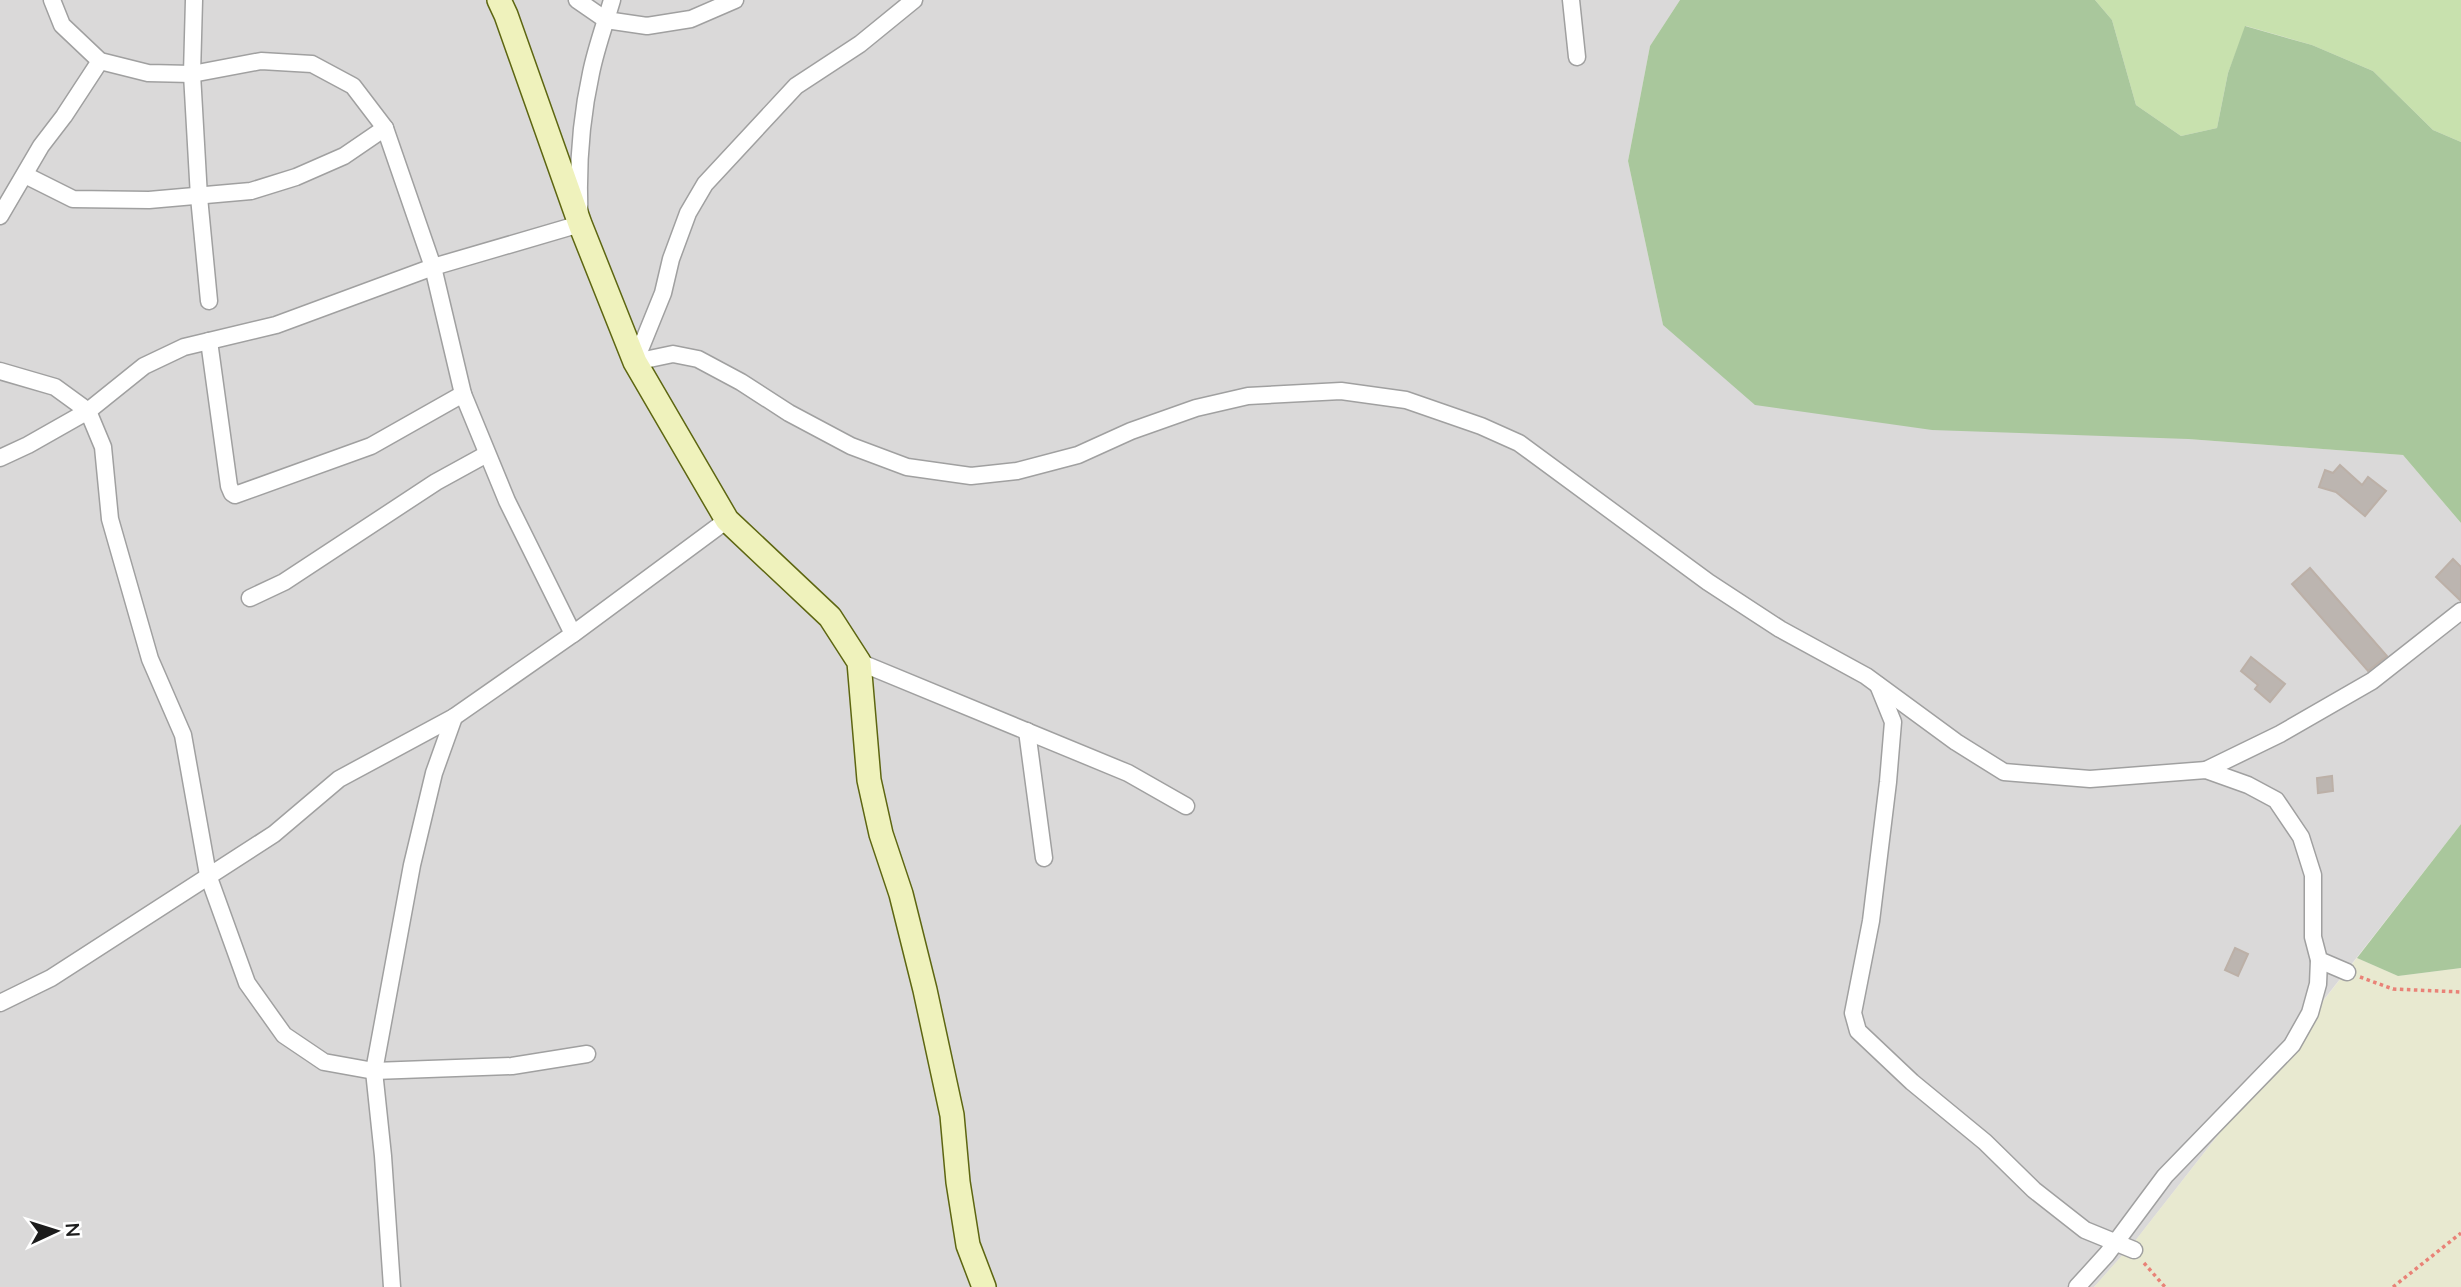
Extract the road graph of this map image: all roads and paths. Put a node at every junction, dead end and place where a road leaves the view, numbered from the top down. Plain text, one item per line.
1 (52, 0) edge
2 (194, 0) edge
3 (499, 0) edge
4 (577, 0) edge
5 (612, 0) edge
6 (735, 0) edge
7 (914, 0) edge
8 (1571, 0) edge
9 (607, 19) junction
10 (1577, 57) dead end
11 (100, 61) junction
12 (192, 74) junction
13 (385, 128) junction
14 (25, 175) junction
15 (199, 197) junction
16 (0, 216) edge
17 (580, 224) junction
18 (433, 267) junction
19 (209, 301) dead end
20 (209, 341) junction
21 (635, 362) junction
22 (0, 371) edge
23 (463, 394) junction
24 (88, 411) junction
25 (487, 454) junction
26 (0, 458) edge
27 (727, 520) junction
28 (250, 598) dead end
29 (2461, 611) edge
30 (573, 634) junction
31 (859, 662) junction
32 (1878, 685) junction
33 (454, 717) junction
34 (1027, 731) junction
35 (2206, 770) junction
36 (1186, 806) dead end
37 (1044, 858) dead end
38 (208, 875) junction
39 (2319, 960) junction
40 (2347, 972) joint
41 (2461, 992) edge
42 (0, 1003) edge
43 (587, 1054) dead end
44 (374, 1071) junction
45 (2461, 1233) edge
46 (2116, 1242) junction
47 (2134, 1250) joint
48 (392, 1287) edge
49 (984, 1287) edge
50 (2077, 1287) edge
51 (2165, 1287) edge
52 (2393, 1287) edge

1 - 11 street
2 - 12 street
3 - 17 street
4 - 9 street
5 - 9 street
6 - 9 street
7 - 21 street
8 - 10 street
9 - 17 street
11 - 12 street
11 - 14 street
12 - 13 street
12 - 15 street
13 - 15 street
13 - 18 street
14 - 15 street
14 - 16 street
15 - 19 street
17 - 18 street
17 - 21 street
18 - 20 street
18 - 23 street
20 - 23 street
20 - 24 street
21 - 27 street
21 - 32 street
22 - 24 street
23 - 25 street
24 - 26 street
24 - 38 street
25 - 28 street
25 - 30 street
27 - 30 street
27 - 31 street
29 - 35 street
30 - 33 street
31 - 34 street
31 - 49 street
32 - 35 street
32 - 46 street
33 - 38 street
33 - 44 street
34 - 36 street
34 - 37 street
35 - 39 street
38 - 42 street
38 - 44 street
39 - 40 street
39 - 46 street
40 - 41 path
43 - 44 street
44 - 48 street
45 - 52 path
46 - 47 street
46 - 50 street
47 - 51 path

